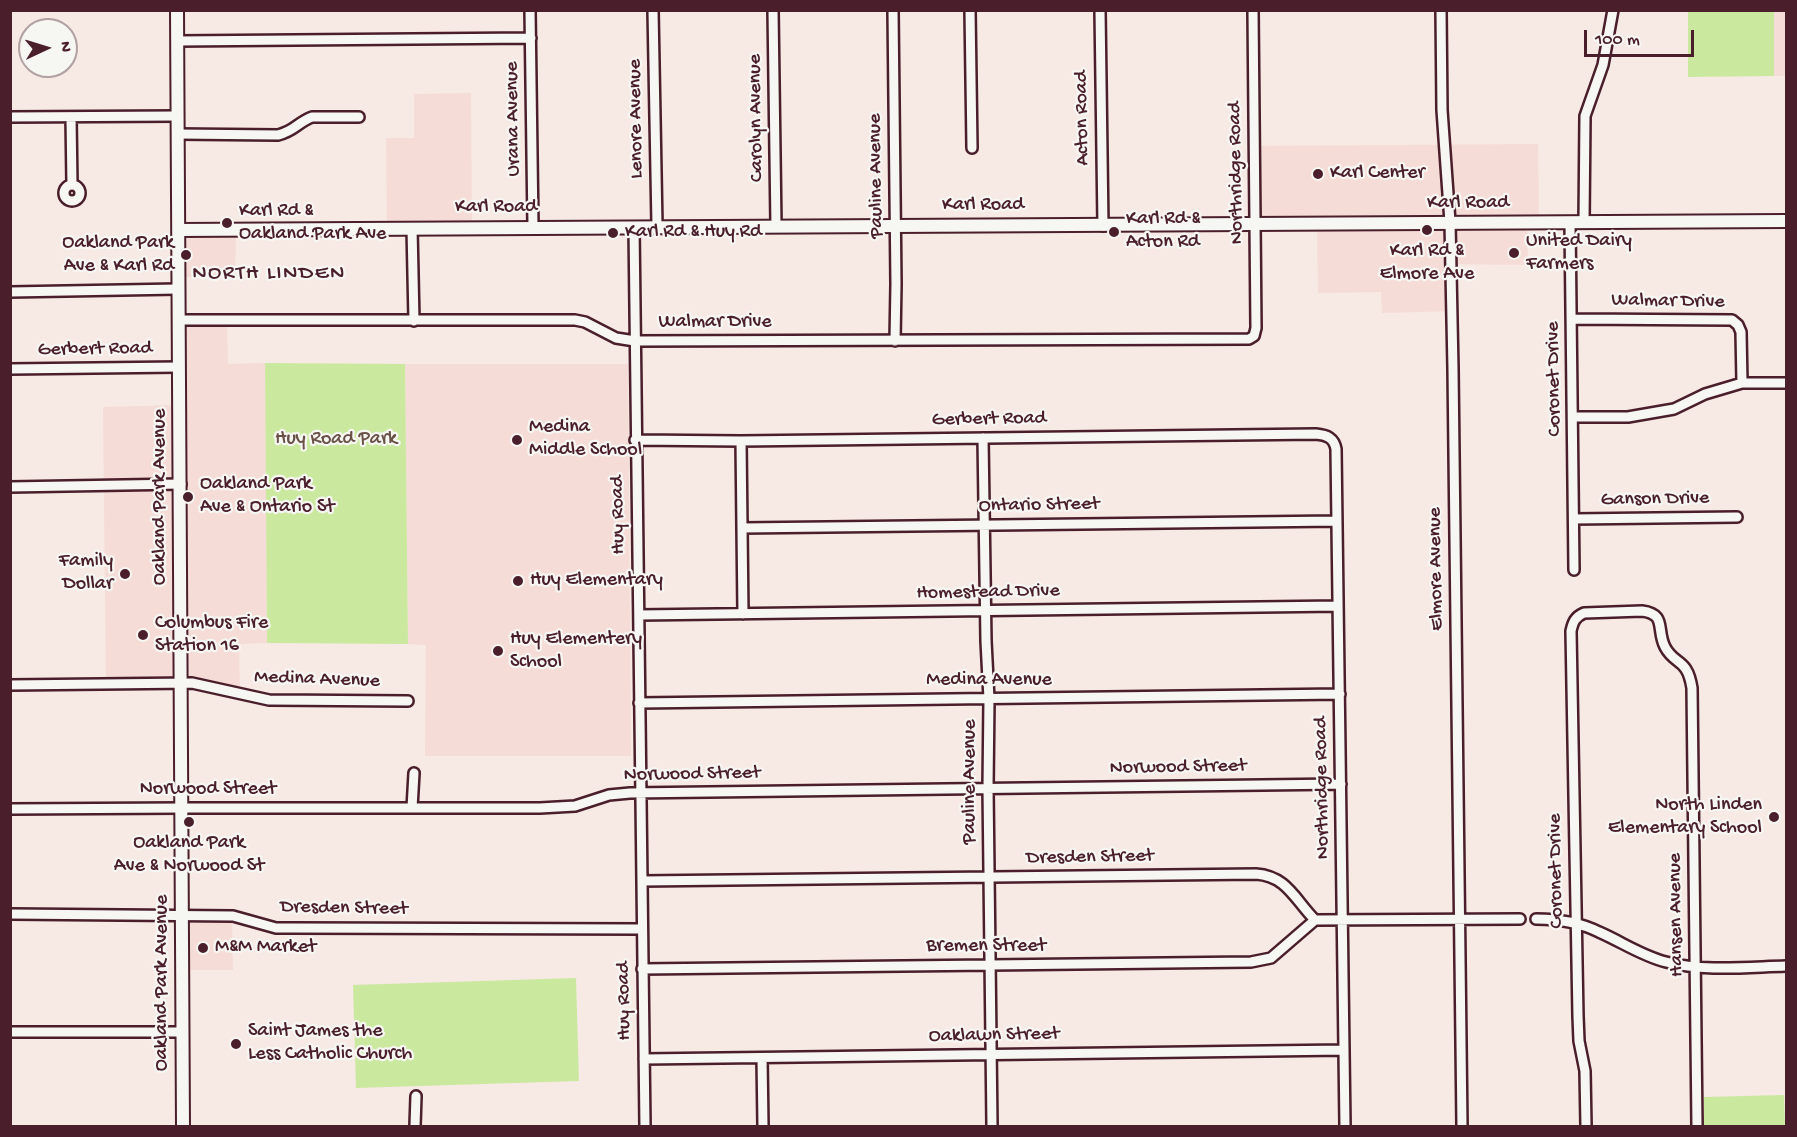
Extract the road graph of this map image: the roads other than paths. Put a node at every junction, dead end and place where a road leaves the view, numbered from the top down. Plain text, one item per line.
1 (177, 10) edge
2 (530, 10) edge
3 (653, 10) edge
4 (773, 10) edge
5 (893, 10) edge
6 (970, 10) edge
7 (1100, 10) edge
8 (1253, 10) edge
9 (1441, 10) edge
10 (1612, 10) edge
11 (531, 38) junction
12 (177, 41) junction
13 (177, 116) junction
14 (10, 117) edge
15 (71, 117) junction
16 (359, 117) dead end
17 (177, 134) junction
18 (972, 148) dead end
19 (72, 185) dead end
20 (1786, 221) edge
21 (1584, 222) junction
22 (1570, 223) junction
23 (1450, 224) junction
24 (1256, 225) junction
25 (657, 226) junction
26 (776, 226) junction
27 (895, 226) junction
28 (1103, 226) junction
29 (533, 227) junction
30 (634, 227) junction
31 (412, 228) junction
32 (179, 230) junction
33 (178, 289) junction
34 (10, 292) edge
35 (1572, 319) junction
36 (178, 320) junction
37 (414, 321) junction
38 (1254, 336) joint
39 (635, 341) junction
40 (895, 341) junction
41 (179, 367) junction
42 (10, 369) edge
43 (1786, 382) edge
44 (1742, 383) junction
45 (1573, 417) junction
46 (983, 438) junction
47 (635, 440) junction
48 (741, 441) junction
49 (1336, 449) joint
50 (180, 484) junction
51 (10, 487) edge
52 (1737, 517) dead end
53 (1574, 519) junction
54 (1337, 520) junction
55 (984, 524) junction
56 (742, 528) junction
57 (1575, 570) dead end
58 (1338, 606) junction
59 (986, 610) junction
60 (743, 614) junction
61 (639, 615) junction
62 (1578, 615) joint
63 (181, 683) junction
64 (10, 685) edge
65 (1340, 694) junction
66 (989, 699) junction
67 (408, 701) dead end
68 (639, 703) junction
69 (414, 773) dead end
70 (1341, 784) junction
71 (988, 788) junction
72 (639, 793) junction
73 (182, 807) junction
74 (412, 808) junction
75 (10, 809) edge
76 (989, 877) junction
77 (642, 881) junction
78 (10, 914) edge
79 (182, 914) junction
80 (1520, 919) dead end
81 (1536, 919) dead end
82 (1315, 921) junction
83 (1342, 921) junction
84 (1460, 921) junction
85 (1576, 923) junction
86 (642, 929) junction
87 (990, 966) junction
88 (1786, 966) edge
89 (1695, 967) junction
90 (642, 969) junction
91 (10, 1032) edge
92 (183, 1032) junction
93 (1344, 1050) junction
94 (991, 1054) junction
95 (762, 1058) junction
96 (644, 1059) junction
97 (416, 1096) dead end
98 (183, 1126) edge
99 (416, 1126) edge
100 (645, 1126) edge
101 (763, 1126) edge
102 (992, 1126) edge
103 (1345, 1126) edge
104 (1462, 1126) edge
105 (1586, 1126) edge
106 (1697, 1126) edge

1 - 12 main road, Oakland Park Avenue
2 - 11 street, Urana Avenue
3 - 25 street, Lenore Avenue
4 - 26 street, Carolyn Avenue
5 - 27 street, Pauline Avenue
6 - 18 street
7 - 28 street, Acton Road
8 - 24 street, Northridge Road
9 - 23 street, Elmore Avenue
10 - 21 street
11 - 12 street
11 - 29 street, Urana Avenue
12 - 13 main road, Oakland Park Avenue
13 - 15 street
13 - 17 main road, Oakland Park Avenue
14 - 15 street
15 - 19 street
16 - 17 street
17 - 32 main road, Oakland Park Avenue
20 - 21 main road, Karl Road
21 - 22 main road, Karl Road
22 - 23 main road, Karl Road
22 - 35 street, Coronet Drive
23 - 24 main road, Karl Road
23 - 84 street, Elmore Avenue
24 - 28 main road, Karl Road
24 - 38 street, Northridge Road
25 - 26 main road, Karl Road
25 - 30 main road, Karl Road
26 - 27 main road, Karl Road
27 - 28 main road, Karl Road
27 - 40 street, Pauline Avenue
29 - 30 main road, Karl Road
29 - 31 main road, Karl Road
30 - 39 street, Huy Road
31 - 32 main road, Karl Road
31 - 37 street
32 - 33 main road, Oakland Park Avenue
33 - 34 street
33 - 36 main road, Oakland Park Avenue
35 - 44 street, Walmar Drive
35 - 45 street, Coronet Drive
36 - 37 street, Walmar Drive
36 - 41 main road, Oakland Park Avenue
37 - 39 street, Walmar Drive
38 - 40 street, Walmar Drive
39 - 40 street, Walmar Drive
39 - 47 street, Huy Road
41 - 42 street, Gerbert Road
41 - 50 main road, Oakland Park Avenue
43 - 44 street
44 - 45 street
45 - 53 street, Coronet Drive
46 - 48 street, Gerbert Road
46 - 49 street, Gerbert Road
46 - 55 street, Pauline Avenue
47 - 48 street, Gerbert Road
47 - 61 street, Huy Road
48 - 56 street
49 - 54 street, Northridge Road
50 - 51 street
50 - 63 main road, Oakland Park Avenue
52 - 53 street, Ganson Drive
53 - 57 street, Coronet Drive
54 - 55 street, Ontario Street
54 - 58 street, Northridge Road
55 - 56 street, Ontario Street
55 - 59 street, Pauline Avenue
56 - 60 street
58 - 59 street, Homestead Drive
58 - 65 street, Northridge Road
59 - 60 street, Homestead Drive
59 - 66 street, Pauline Avenue
60 - 61 street, Homestead Drive
61 - 68 street, Huy Road
62 - 85 street, Coronet Drive
62 - 89 street, Hansen Avenue
63 - 64 street, Medina Avenue
63 - 67 street, Medina Avenue
63 - 73 main road, Oakland Park Avenue
65 - 66 street, Medina Avenue
65 - 70 street, Northridge Road
66 - 68 street, Medina Avenue
66 - 71 street, Pauline Avenue
68 - 72 street, Huy Road
69 - 74 street
70 - 71 street, Norwood Street
70 - 83 street, Northridge Road
71 - 72 street, Norwood Street
71 - 76 street, Pauline Avenue
72 - 74 street, Norwood Street
72 - 77 street, Huy Road
73 - 74 street, Norwood Street
73 - 75 street, Norwood Street
73 - 79 main road, Oakland Park Avenue
76 - 77 street, Dresden Street
76 - 82 street, Dresden Street
76 - 87 street, Pauline Avenue
77 - 86 street, Huy Road
78 - 79 street, Dresden Street
79 - 86 street, Dresden Street
79 - 92 main road, Oakland Park Avenue
80 - 84 street
81 - 85 street
82 - 83 street
82 - 87 street, Bremen Street
83 - 84 street
83 - 93 street, Northridge Road
84 - 104 street, Elmore Avenue
85 - 89 street
85 - 105 street, Coronet Drive
86 - 90 street, Huy Road
87 - 90 street, Bremen Street
87 - 94 street, Pauline Avenue
88 - 89 street
89 - 106 street, Hansen Avenue
90 - 96 street, Huy Road
91 - 92 street
92 - 98 main road, Oakland Park Avenue
93 - 94 street, Oaklawn Street
93 - 103 street, Northridge Road
94 - 95 street, Oaklawn Street
94 - 102 street, Pauline Avenue
95 - 96 street, Oaklawn Street
95 - 101 street
96 - 100 street, Huy Road
97 - 99 street

